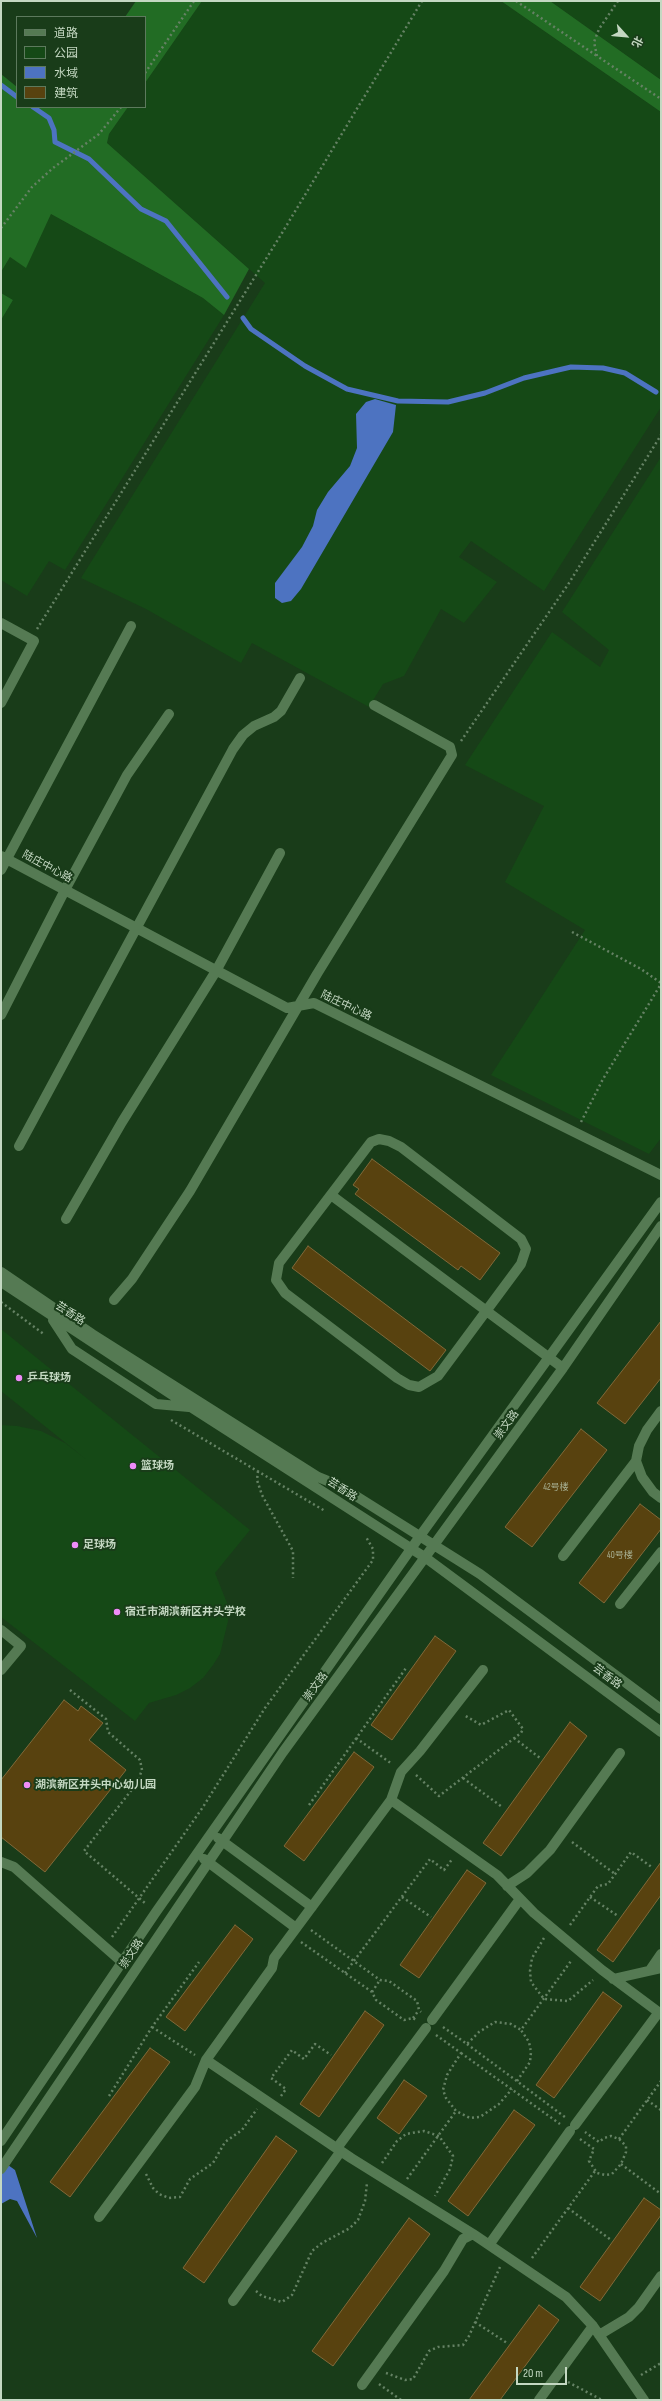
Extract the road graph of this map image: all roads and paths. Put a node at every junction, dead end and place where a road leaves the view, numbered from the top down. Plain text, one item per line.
1 (194, 1) edge
2 (422, 1) edge
3 (516, 1) edge
4 (618, 1) edge
5 (597, 56) junction
6 (146, 72) edge
7 (661, 99) edge
8 (120, 108) edge
9 (1, 228) edge
10 (661, 435) edge
11 (1, 623) edge
12 (131, 626) dead end
13 (34, 641) junction
14 (300, 678) dead end
15 (1, 703) edge
16 (374, 705) dead end
17 (169, 714) dead end
18 (452, 755) junction
19 (280, 853) dead end
20 (4, 858) edge
21 (1, 870) edge
22 (65, 890) junction
23 (136, 928) junction
24 (572, 932) dead end
25 (216, 971) junction
26 (661, 983) edge
27 (301, 1006) junction
28 (1, 1014) edge
29 (575, 1133) junction
30 (19, 1146) dead end
31 (661, 1175) edge
32 (331, 1195) junction
33 (661, 1202) edge
34 (657, 1214) edge
35 (66, 1219) dead end
36 (661, 1226) edge
37 (1, 1272) edge
38 (1, 1282) edge
39 (114, 1300) dead end
40 (1, 1302) edge
41 (486, 1311) junction
42 (51, 1316) junction
43 (49, 1338) dead end
44 (549, 1358) junction
45 (563, 1368) junction
46 (192, 1408) junction
47 (661, 1411) edge
48 (164, 1417) dead end
49 (636, 1461) junction
50 (258, 1471) junction
51 (661, 1498) edge
52 (330, 1514) dead end
53 (362, 1534) dead end
54 (420, 1536) junction
55 (434, 1546) junction
56 (412, 1549) junction
57 (661, 1552) edge
58 (563, 1556) dead end
59 (426, 1558) junction
60 (293, 1578) dead end
61 (620, 1604) dead end
62 (1, 1630) edge
63 (406, 1668) dead end
64 (1, 1670) edge
65 (483, 1670) dead end
66 (70, 1690) dead end
67 (454, 1708) junction
68 (661, 1709) edge
69 (661, 1732) edge
70 (356, 1738) junction
71 (514, 1738) junction
72 (620, 1753) dead end
73 (540, 1758) dead end
74 (405, 1768) junction
75 (463, 1778) junction
76 (391, 1800) junction
77 (309, 1805) dead end
78 (502, 1807) dead end
79 (212, 1834) junction
80 (561, 1835) junction
81 (222, 1842) junction
82 (460, 1848) junction
83 (198, 1854) junction
84 (1, 1862) edge
85 (208, 1862) junction
86 (653, 1868) dead end
87 (615, 1874) junction
88 (507, 1886) junction
89 (402, 1896) junction
90 (590, 1897) junction
91 (139, 1898) junction
92 (520, 1899) junction
93 (312, 1907) junction
94 (156, 1912) junction
95 (618, 1916) dead end
96 (431, 1918) dead end
97 (298, 1925) junction
98 (550, 1927) junction
99 (562, 1936) junction
100 (105, 1947) junction
101 (578, 1950) junction
102 (661, 1954) edge
103 (354, 1961) junction
104 (122, 1962) junction
105 (199, 1962) dead end
106 (661, 1968) edge
107 (602, 1970) junction
108 (650, 1970) junction
109 (345, 1973) dead end
110 (614, 1979) junction
111 (380, 1980) junction
112 (372, 1992) dead end
113 (544, 1999) junction
114 (419, 2010) junction
115 (660, 2013) edge
116 (413, 2018) dead end
117 (429, 2024) junction
118 (152, 2027) junction
119 (521, 2030) junction
120 (467, 2044) junction
121 (461, 2053) dead end
122 (331, 2055) dead end
123 (206, 2061) junction
124 (517, 2081) junction
125 (661, 2081) edge
126 (109, 2096) dead end
127 (264, 2099) junction
128 (647, 2100) junction
129 (274, 2106) junction
130 (661, 2110) edge
131 (456, 2112) dead end
132 (573, 2128) junction
133 (439, 2136) junction
134 (619, 2139) junction
135 (1, 2141) edge
136 (339, 2150) junction
137 (141, 2160) junction
138 (621, 2164) junction
139 (1, 2169) edge
140 (371, 2171) junction
141 (595, 2171) junction
142 (400, 2189) junction
143 (661, 2194) edge
144 (429, 2206) junction
145 (568, 2208) junction
146 (99, 2217) dead end
147 (473, 2234) junction
148 (611, 2240) dead end
149 (489, 2245) junction
150 (505, 2255) junction
151 (524, 2268) junction
152 (661, 2276) edge
153 (246, 2283) junction
154 (233, 2301) dead end
155 (475, 2322) junction
156 (593, 2326) junction
157 (599, 2335) junction
158 (507, 2343) dead end
159 (661, 2363) edge
160 (371, 2372) junction
161 (556, 2376) junction
162 (631, 2382) junction
163 (362, 2386) dead end
164 (401, 2400) edge
165 (539, 2400) edge
166 (602, 2400) edge
167 (644, 2400) edge

1 - 6 path
2 - 13 path
3 - 5 path
4 - 5 path
5 - 7 path
8 - 9 path
10 - 18 path
11 - 13 street
12 - 20 street
13 - 15 street
14 - 23 street
16 - 18 street
17 - 22 street
18 - 27 street
19 - 25 street
20 - 21 street
20 - 22 street, 陆庄中心路
22 - 23 street, 陆庄中心路
22 - 28 street
23 - 25 street, 陆庄中心路
23 - 30 street
24 - 26 path
25 - 27 street, 陆庄中心路
25 - 35 street
26 - 29 path
27 - 29 street, 陆庄中心路
27 - 39 street
29 - 31 street, 陆庄中心路
32 - 41 street
32 - 41 street
32 - 41 street
33 - 34 street, 崇文路
34 - 44 street, 崇文路
36 - 45 street, 崇文路
37 - 54 street, 芸香路
38 - 42 street, 芸香路
40 - 43 path
41 - 44 street
42 - 46 street, 芸香路
42 - 46 street
44 - 45 street
44 - 54 street, 崇文路
45 - 55 street, 崇文路
46 - 56 street, 芸香路
47 - 49 street
48 - 50 path
49 - 51 street
49 - 58 street
50 - 52 path
50 - 60 path
53 - 91 path
54 - 55 street, 芸香路
54 - 56 street, 崇文路
55 - 59 street, 崇文路
55 - 68 street, 芸香路
56 - 59 street, 芸香路
56 - 79 street, 崇文路
57 - 61 street
59 - 69 street, 芸香路
59 - 81 street, 崇文路
62 - 64 street
63 - 70 path
65 - 67 street
66 - 91 path
67 - 71 path
67 - 74 street
70 - 74 path
70 - 77 path
71 - 73 path
71 - 75 path
72 - 80 street
74 - 75 path
74 - 76 street
75 - 78 path
76 - 82 street
76 - 93 street
79 - 81 street
79 - 83 street, 崇文路
80 - 87 path
80 - 88 street
81 - 85 street, 崇文路
81 - 93 street
82 - 88 street
82 - 89 path
83 - 85 street
83 - 94 street, 崇文路
84 - 100 street
85 - 97 street
85 - 139 street, 崇文路
86 - 87 path
87 - 90 path
88 - 92 street
89 - 96 path
89 - 103 path
90 - 95 path
90 - 99 path
91 - 94 path
91 - 100 path
92 - 98 street
92 - 117 street
93 - 97 street
94 - 104 street, 崇文路
97 - 103 path
97 - 123 street
98 - 99 street
98 - 113 path
99 - 101 street
100 - 104 street
101 - 107 street
101 - 113 path
102 - 108 street
103 - 109 path
103 - 111 path
104 - 135 street, 崇文路
105 - 118 path
106 - 108 street
107 - 110 street
107 - 113 path
108 - 110 street
110 - 115 street
111 - 112 path
111 - 114 path
113 - 119 path
114 - 116 path
114 - 117 path
115 - 132 street
117 - 120 path
117 - 136 street
118 - 123 path
118 - 126 path
119 - 120 path
119 - 124 path
120 - 124 path
121 - 132 path
122 - 129 path
123 - 127 street
123 - 137 street
124 - 132 path
125 - 128 path
127 - 129 street
127 - 137 path
128 - 130 path
128 - 134 path
129 - 136 street
131 - 133 path
132 - 134 path
132 - 141 path
132 - 149 street
133 - 140 path
133 - 142 path
133 - 144 path
134 - 138 path
136 - 140 street
136 - 153 street
137 - 146 street
138 - 141 path
138 - 143 path
140 - 142 street
140 - 153 path
141 - 145 path
142 - 144 street
144 - 147 street
145 - 148 path
145 - 151 path
147 - 149 street
147 - 160 street
149 - 150 street
150 - 151 street
150 - 155 path
151 - 156 street
152 - 157 street
153 - 154 street
155 - 158 path
155 - 160 path
156 - 157 street
156 - 161 street
157 - 162 street
159 - 162 path
160 - 163 street
160 - 164 path
161 - 165 street
161 - 166 path
162 - 167 street

